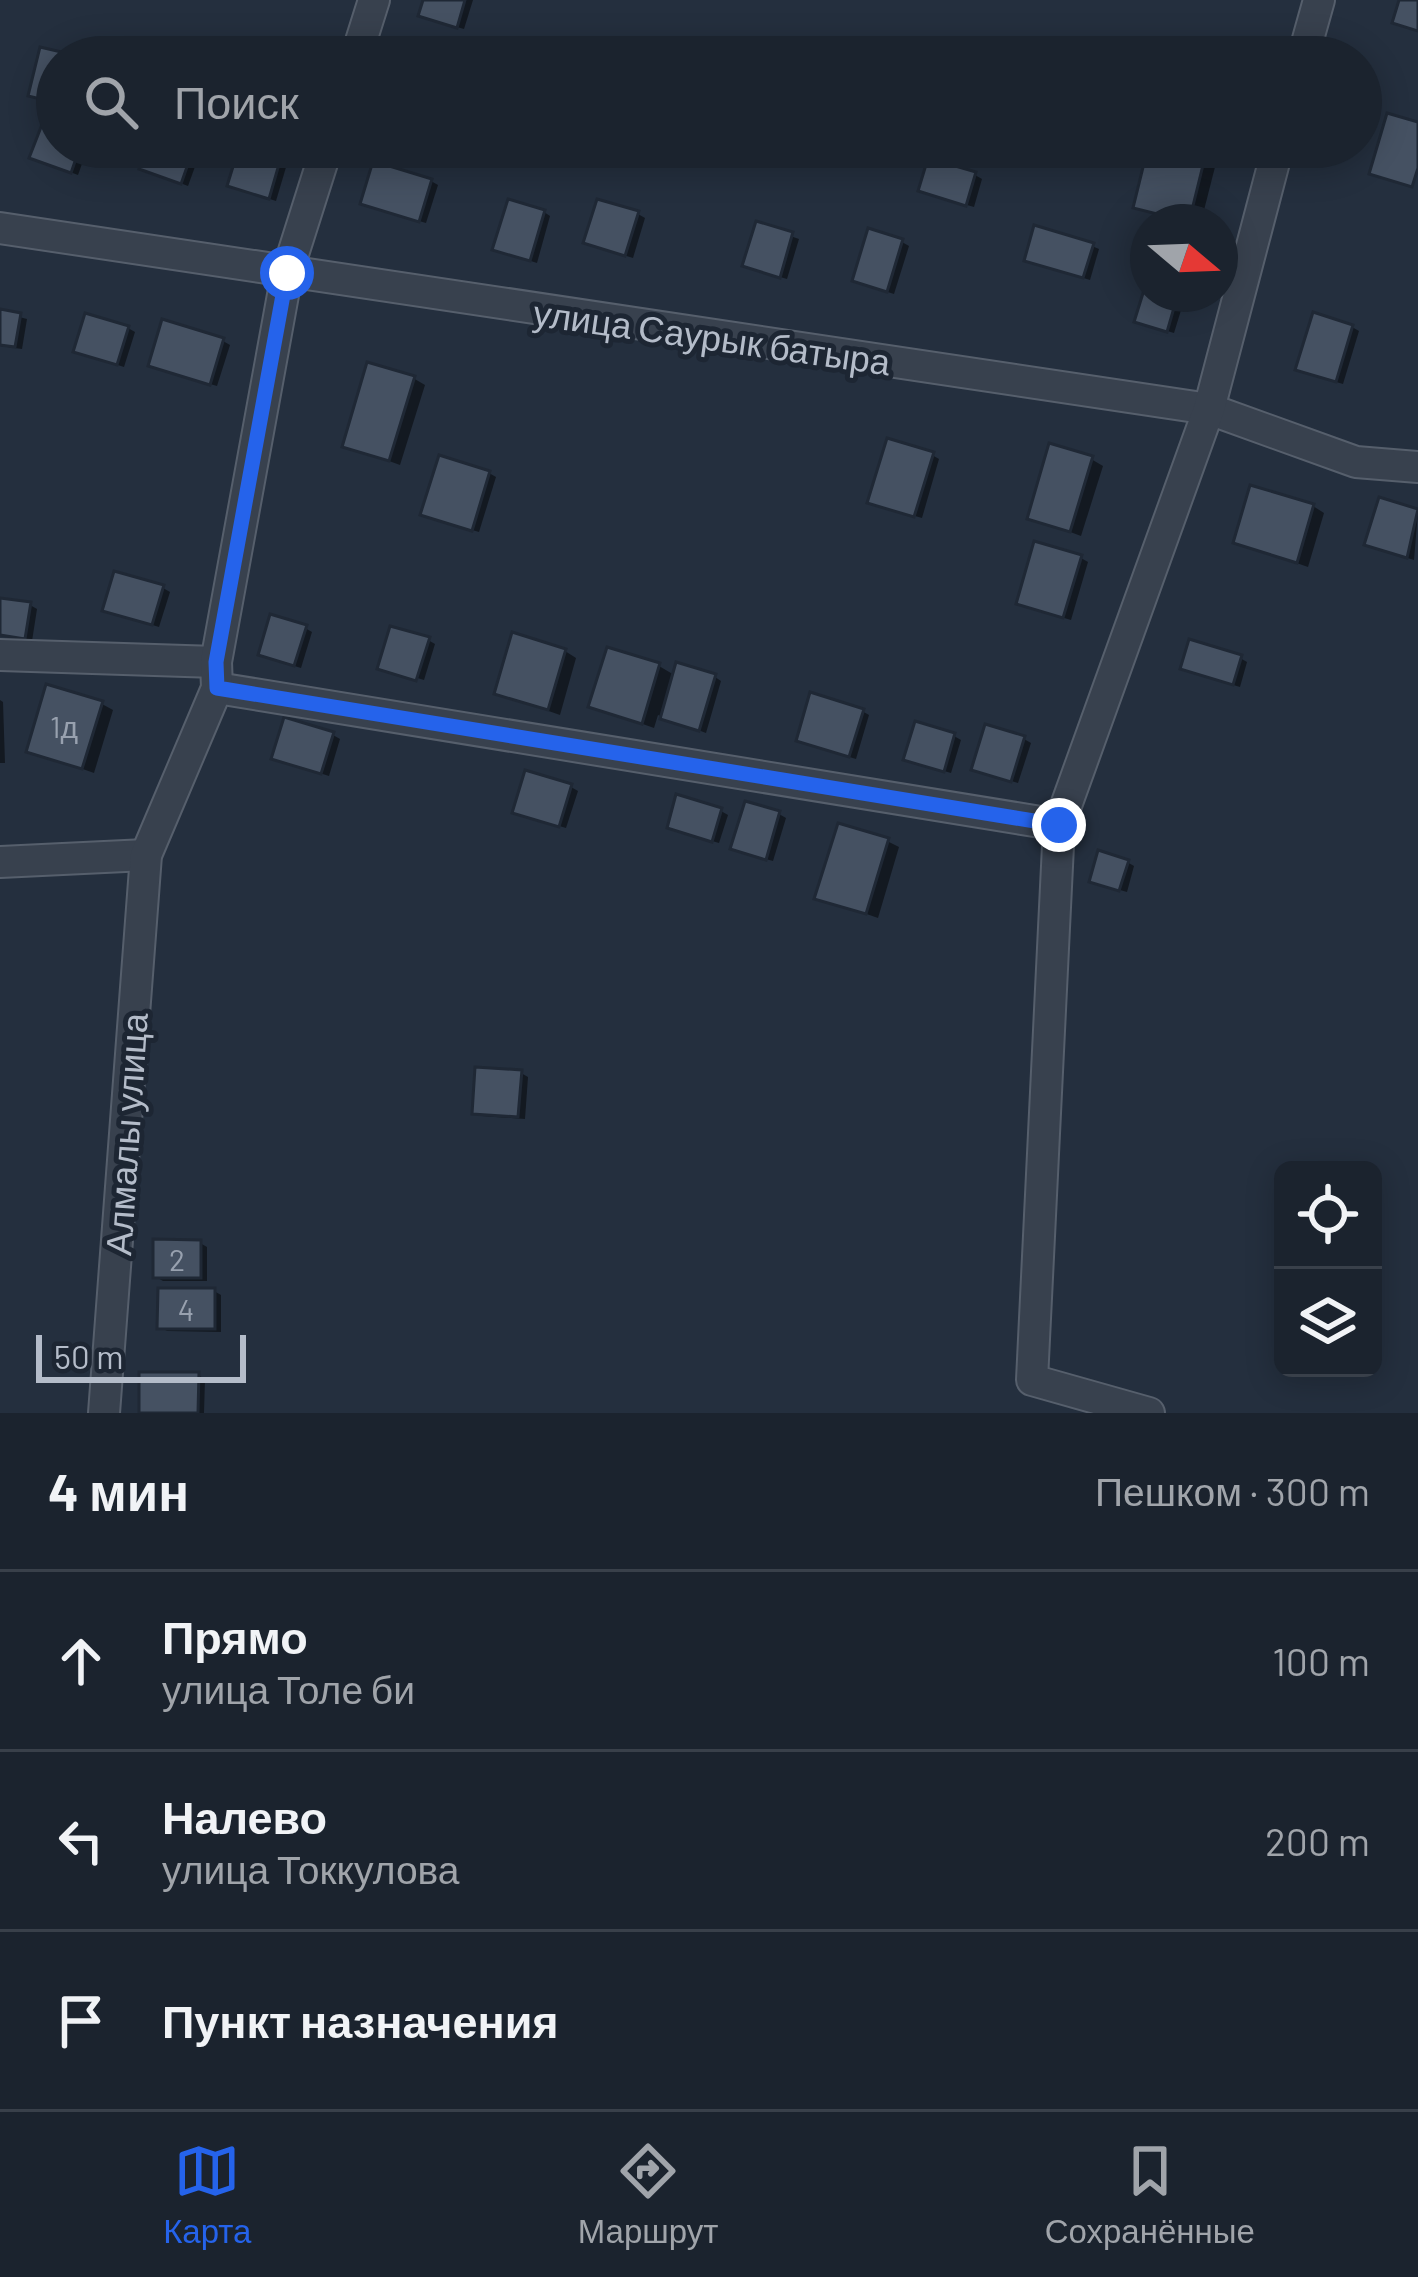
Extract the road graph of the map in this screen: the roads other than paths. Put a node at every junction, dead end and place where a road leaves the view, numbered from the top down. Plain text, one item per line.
1 (374, 0) edge
2 (1319, 0) edge
3 (363, 36) edge
4 (1309, 36) edge
5 (320, 168) edge
6 (1272, 168) edge
7 (0, 227) edge
8 (287, 273) junction
9 (1209, 409) junction
10 (1418, 466) edge
11 (0, 655) edge
12 (217, 675) junction
13 (1059, 825) junction
14 (146, 855) junction
15 (0, 862) edge
16 (104, 1413) edge
17 (1149, 1413) edge

1 - 3 street
2 - 4 street
5 - 8 street, Алмалы улица
6 - 9 street
7 - 8 street, улица Саурык батыра
8 - 9 street, улица Саурык батыра
8 - 12 street, Алмалы улица
9 - 10 street, улица Саурык батыра
9 - 13 street
11 - 12 street
12 - 13 street
12 - 14 street, Алмалы улица
13 - 17 street
14 - 15 street
14 - 16 street, Алмалы улица

